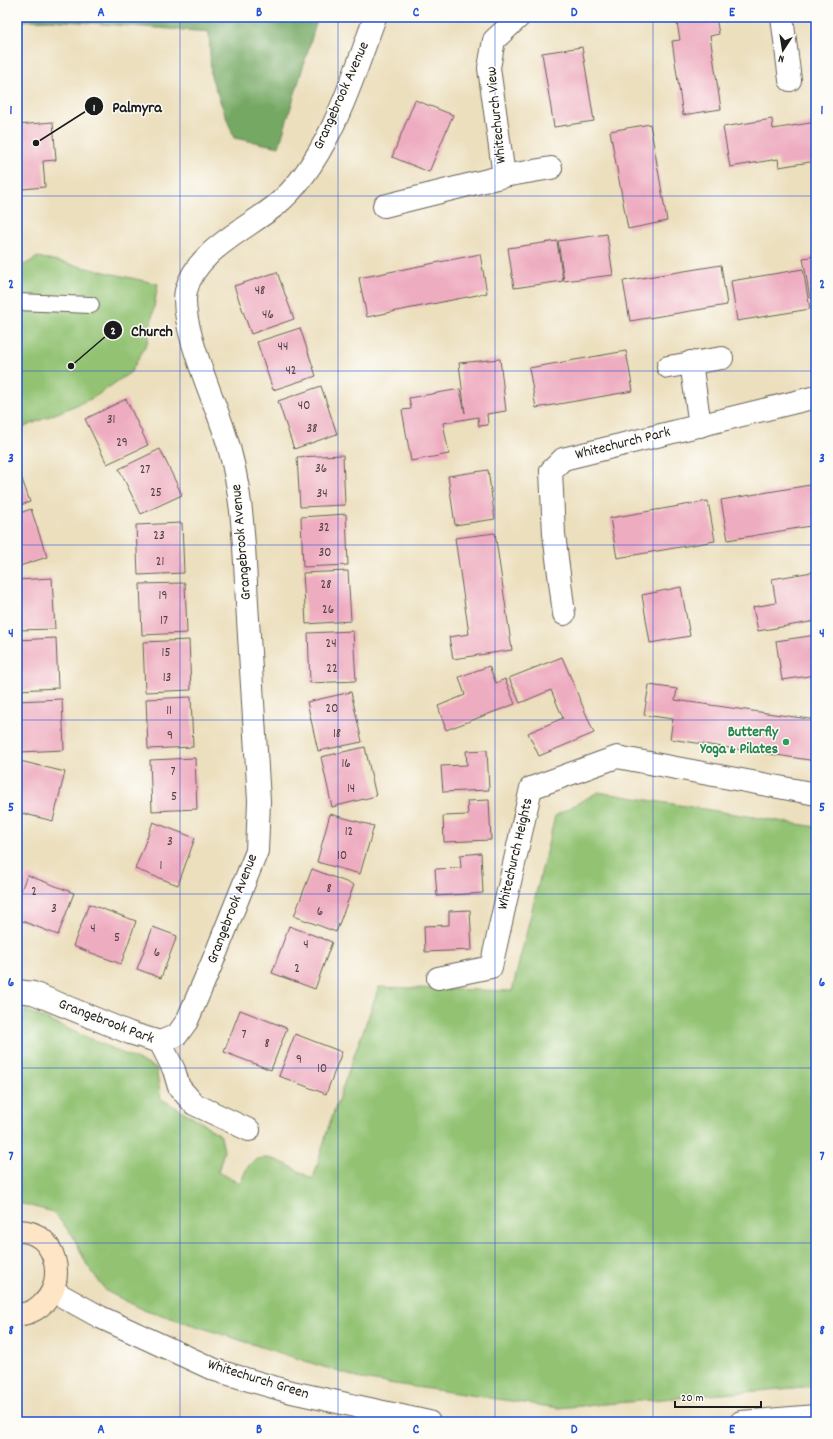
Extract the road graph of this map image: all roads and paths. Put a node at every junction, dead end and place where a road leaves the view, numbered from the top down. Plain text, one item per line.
1 (375, 17) edge
2 (519, 17) edge
3 (782, 17) edge
4 (790, 80) dead end
5 (551, 168) dead end
6 (504, 176) junction
7 (384, 206) dead end
8 (17, 302) edge
9 (91, 305) dead end
10 (722, 358) dead end
11 (691, 362) junction
12 (668, 367) dead end
13 (816, 398) edge
14 (700, 426) junction
15 (564, 614) dead end
16 (816, 794) edge
17 (438, 978) dead end
18 (17, 991) edge
19 (160, 1042) junction
20 (249, 1130) dead end
21 (17, 1231) edge
22 (53, 1291) junction
23 (17, 1314) edge
24 (816, 1416) edge
25 (429, 1422) edge
26 (741, 1422) edge

1 - 19 street, Grangebrook Avenue
2 - 6 street, Whitechurch View
3 - 4 street
5 - 6 street, Whitechurch View
6 - 7 street
8 - 9 lane
10 - 11 street
11 - 12 street
11 - 14 street
13 - 14 street, Whitechurch Park
14 - 15 street, Whitechurch Park
16 - 17 street, Whitechurch Heights
18 - 19 street, Grangebrook Park
19 - 20 street, Grangebrook Park
21 - 22 street
22 - 23 street
22 - 25 street, Whitechurch Green
24 - 26 street

